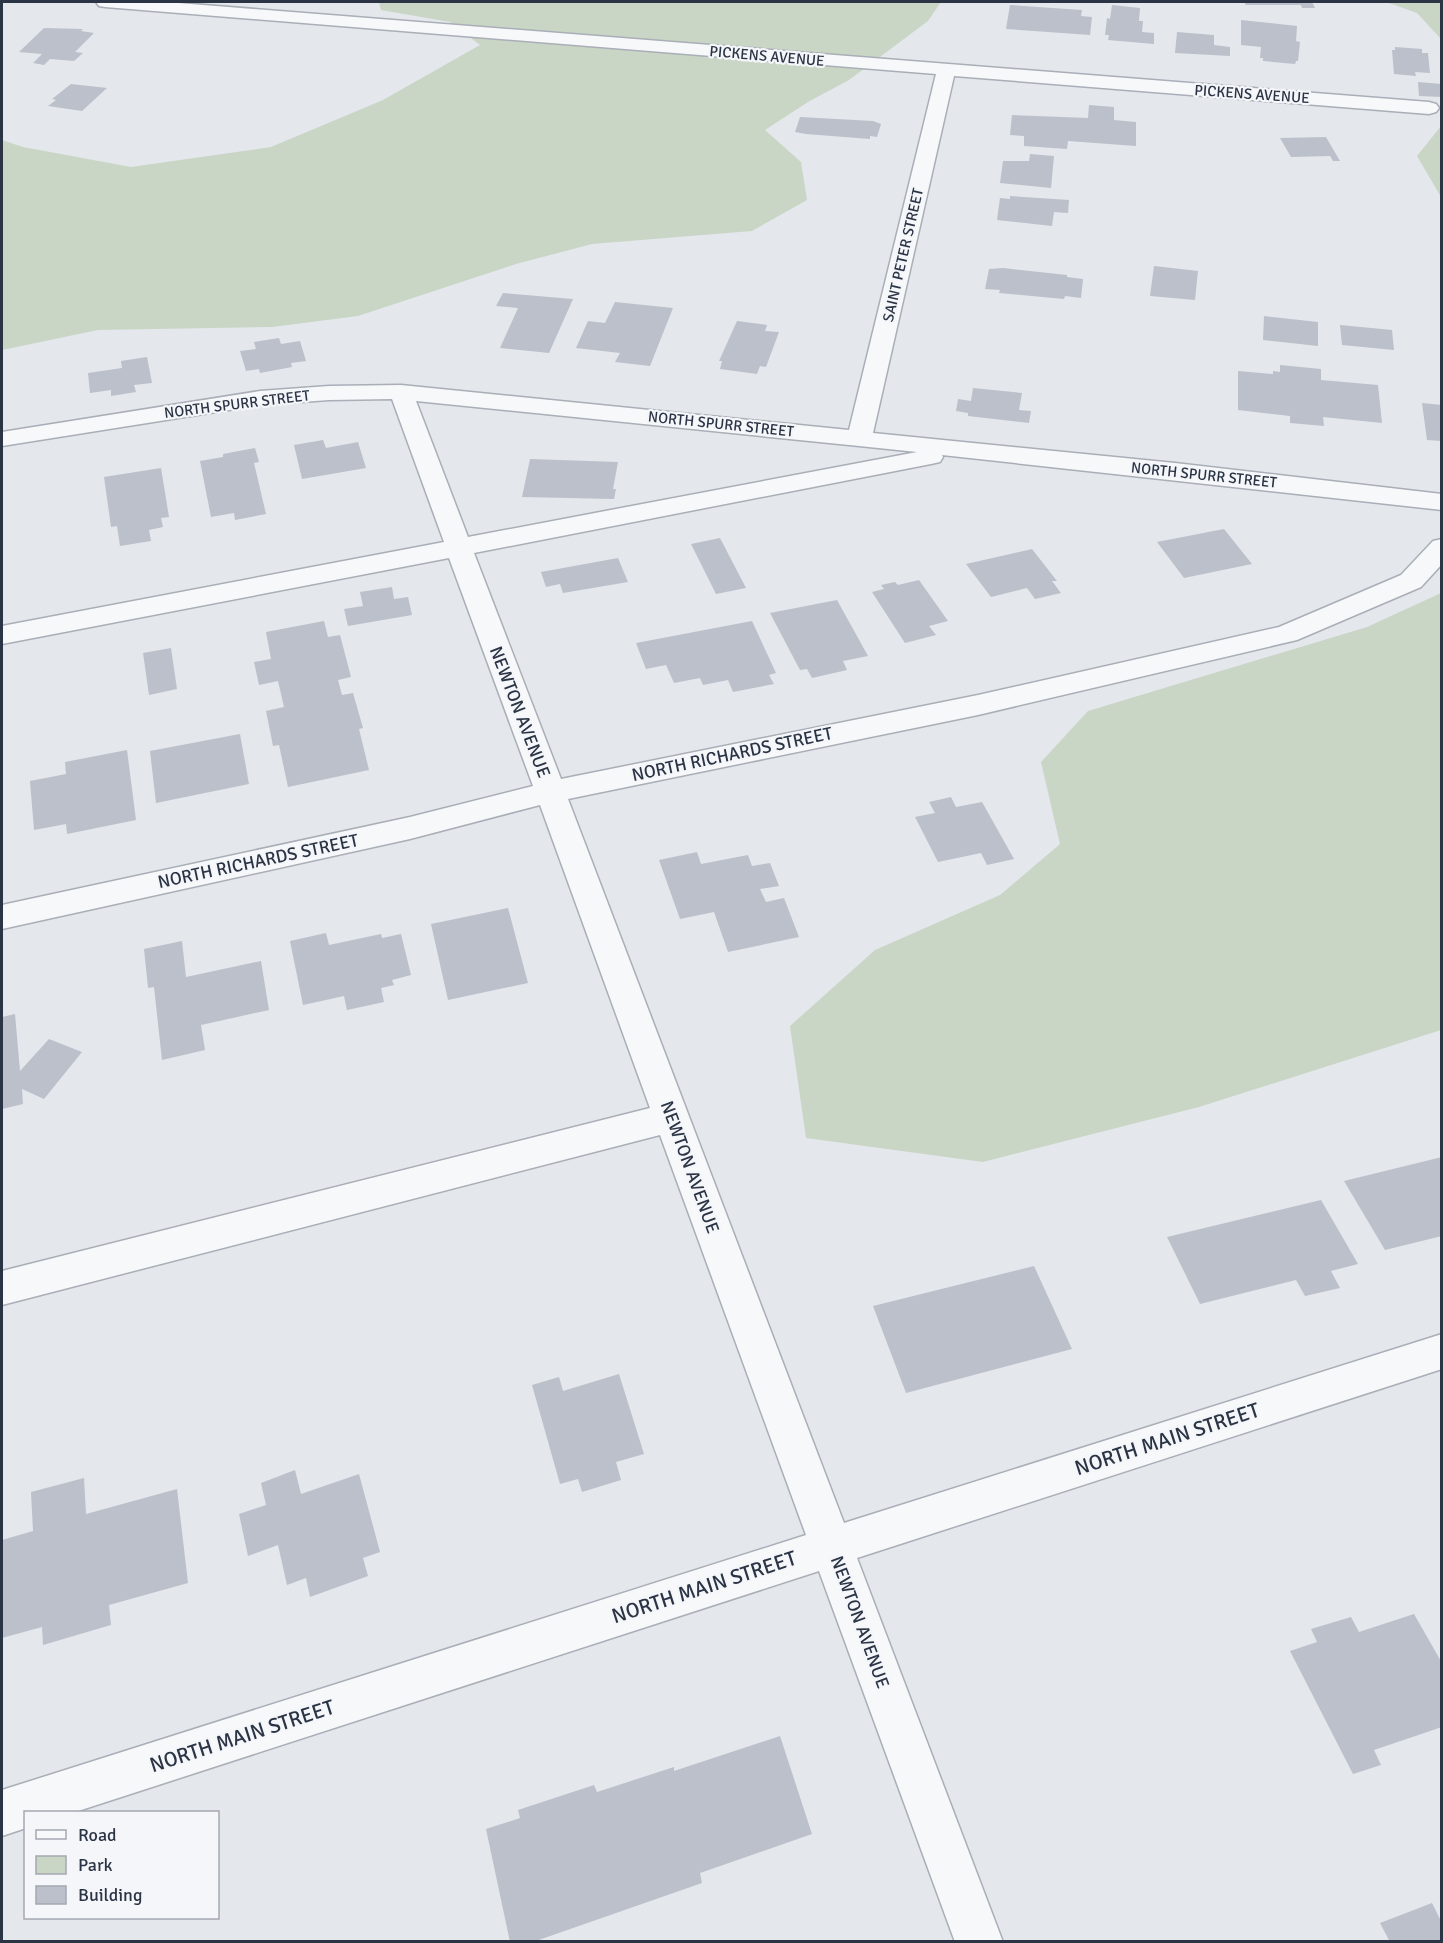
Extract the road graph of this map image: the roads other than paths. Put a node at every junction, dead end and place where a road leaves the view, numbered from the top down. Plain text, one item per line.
1 (105, 2) edge
2 (946, 71) junction
3 (1429, 108) dead end
4 (401, 392) junction
5 (2, 439) edge
6 (860, 439) junction
7 (965, 450) junction
8 (1442, 502) edge
9 (459, 547) junction
10 (1442, 547) edge
11 (2, 635) edge
12 (550, 792) junction
13 (2, 917) edge
14 (672, 1117) junction
15 (2, 1288) edge
16 (1442, 1351) edge
17 (832, 1547) junction
18 (2, 1813) edge
19 (979, 1941) edge

1 - 2 street, PICKENS AVENUE
2 - 3 street, PICKENS AVENUE
2 - 6 street, SAINT PETER STREET
4 - 5 street, NORTH SPURR STREET
4 - 6 street, NORTH SPURR STREET
4 - 9 street, NEWTON AVENUE
6 - 7 street, NORTH SPURR STREET
7 - 8 street, NORTH SPURR STREET
7 - 9 street
9 - 11 street
9 - 12 street, NEWTON AVENUE
10 - 12 street, NORTH RICHARDS STREET
12 - 13 street, NORTH RICHARDS STREET
12 - 14 street, NEWTON AVENUE
14 - 15 street
14 - 17 street, NEWTON AVENUE
16 - 17 street, NORTH MAIN STREET
17 - 18 street, NORTH MAIN STREET
17 - 19 street, NEWTON AVENUE

